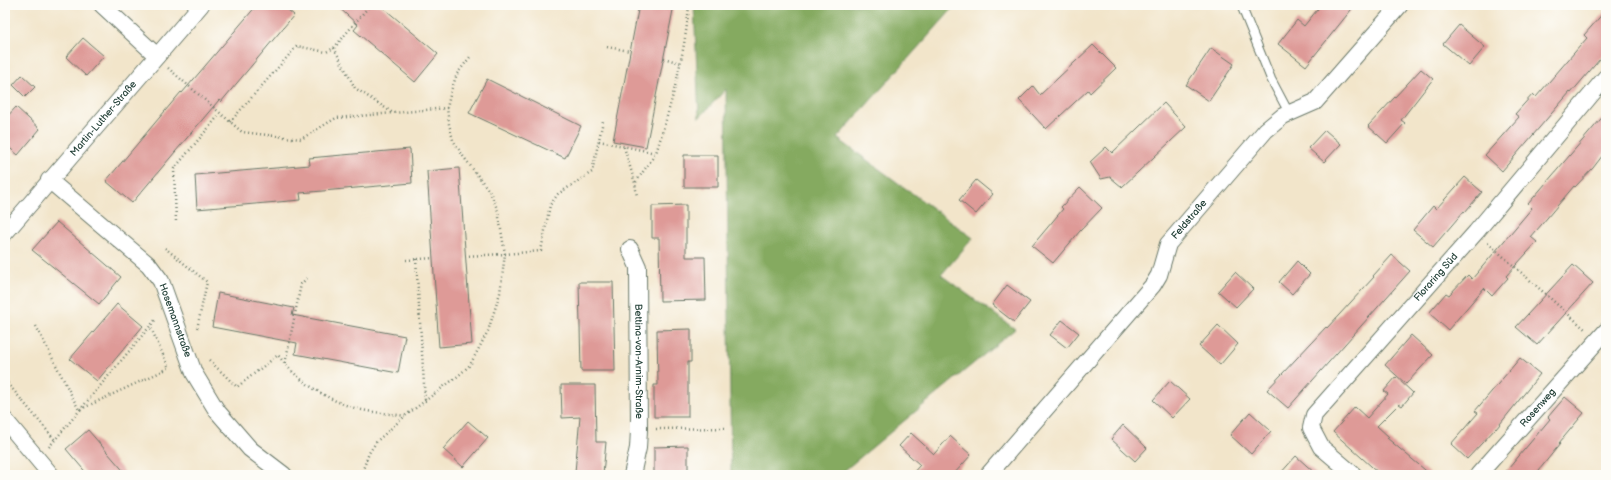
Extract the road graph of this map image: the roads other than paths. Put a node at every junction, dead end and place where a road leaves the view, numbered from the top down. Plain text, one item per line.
1 (102, 5) edge
2 (202, 5) edge
3 (1241, 5) edge
4 (1400, 5) edge
5 (156, 57) junction
6 (1606, 77) edge
7 (1289, 113) junction
8 (49, 180) junction
9 (5, 233) edge
10 (630, 249) dead end
11 (1602, 335) edge
12 (5, 420) edge
13 (51, 475) edge
14 (284, 475) edge
15 (632, 475) edge
16 (988, 475) edge
17 (1354, 475) edge
18 (1478, 475) edge

1 - 5 street
2 - 5 street, Martin-Luther-Straße
3 - 7 lane
4 - 7 street, Feldstraße
5 - 8 street, Martin-Luther-Straße
6 - 17 street, Floraring Süd
7 - 16 street, Feldstraße
8 - 9 street, Martin-Luther-Straße
8 - 14 street, Hosemannstraße
10 - 15 street, Bettina-von-Arnim-Straße
11 - 18 street, Rosenweg
12 - 13 street

